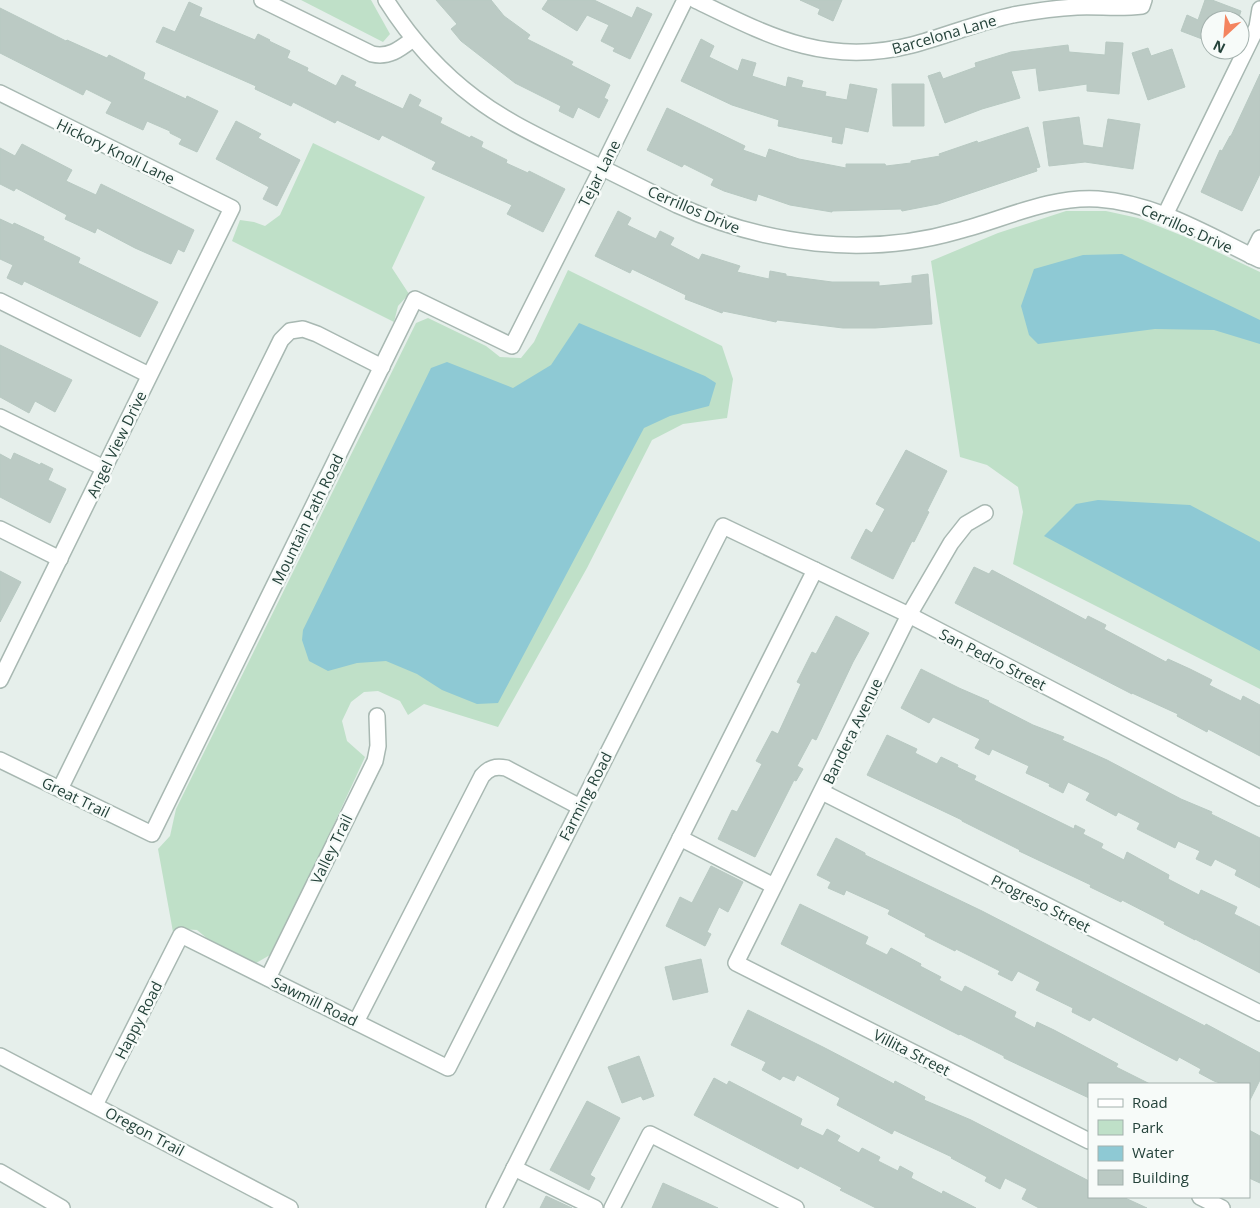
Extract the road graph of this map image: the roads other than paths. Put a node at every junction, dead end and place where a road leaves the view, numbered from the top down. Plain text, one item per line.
1 (262, 0) edge
2 (386, 0) edge
3 (685, 0) edge
4 (695, 0) edge
5 (1143, 3) edge
6 (1260, 9) edge
7 (413, 39) junction
8 (0, 94) edge
9 (602, 168) junction
10 (232, 208) joint
11 (1165, 215) junction
12 (1260, 238) edge
13 (1256, 258) edge
14 (0, 301) edge
15 (512, 346) joint
16 (382, 366) junction
17 (149, 376) junction
18 (0, 417) edge
19 (104, 468) junction
20 (985, 513) dead end
21 (723, 526) joint
22 (0, 529) edge
23 (60, 559) junction
24 (814, 570) junction
25 (909, 616) junction
26 (7, 650) edge
27 (0, 680) edge
28 (377, 716) dead end
29 (0, 760) edge
30 (60, 789) junction
31 (822, 792) junction
32 (1260, 798) edge
33 (580, 807) junction
34 (152, 834) joint
35 (680, 838) junction
36 (774, 886) junction
37 (181, 935) joint
38 (736, 963) joint
39 (268, 978) junction
40 (1260, 1013) edge
41 (356, 1022) junction
42 (0, 1056) edge
43 (448, 1068) joint
44 (95, 1105) junction
45 (1088, 1140) edge
46 (514, 1168) junction
47 (0, 1172) edge
48 (1202, 1198) edge
49 (62, 1208) edge
50 (290, 1208) edge
51 (494, 1208) edge
52 (595, 1208) edge
53 (612, 1208) edge
54 (796, 1208) edge
55 (1222, 1208) edge

1 - 7 street
2 - 7 street, Cerrillos Drive
3 - 9 street, Tejar Lane
4 - 5 street, Barcelona Lane
6 - 11 street
7 - 9 street, Cerrillos Drive
8 - 10 street, Hickory Knoll Lane
9 - 11 street, Cerrillos Drive
9 - 15 street, Tejar Lane
10 - 17 street, Angel View Drive
11 - 13 street, Cerrillos Drive
12 - 13 street
14 - 17 street
15 - 16 street, Mountain Path Road
16 - 30 street
16 - 34 street, Mountain Path Road
17 - 19 street, Angel View Drive
18 - 19 street
19 - 23 street, Angel View Drive
20 - 25 street, Bandera Avenue
21 - 24 street, San Pedro Street
21 - 33 street, Farming Road
22 - 23 street
23 - 26 street, Angel View Drive
24 - 25 street, San Pedro Street
24 - 35 street
25 - 31 street, Bandera Avenue
25 - 32 street, San Pedro Street
26 - 27 street, Angel View Drive
28 - 39 street, Valley Trail
29 - 30 street, Great Trail
30 - 34 street, Great Trail
31 - 36 street, Bandera Avenue
31 - 40 street, Progreso Street
33 - 41 street
33 - 43 street, Farming Road
35 - 36 street
35 - 46 street
36 - 38 street, Bandera Avenue
37 - 39 street, Sawmill Road
37 - 44 street, Happy Road
38 - 45 street, Villita Street
39 - 41 street, Sawmill Road
41 - 43 street, Sawmill Road
42 - 44 street, Oregon Trail
44 - 50 street, Oregon Trail
46 - 51 street
46 - 52 street
47 - 49 street
48 - 55 street
53 - 54 street

